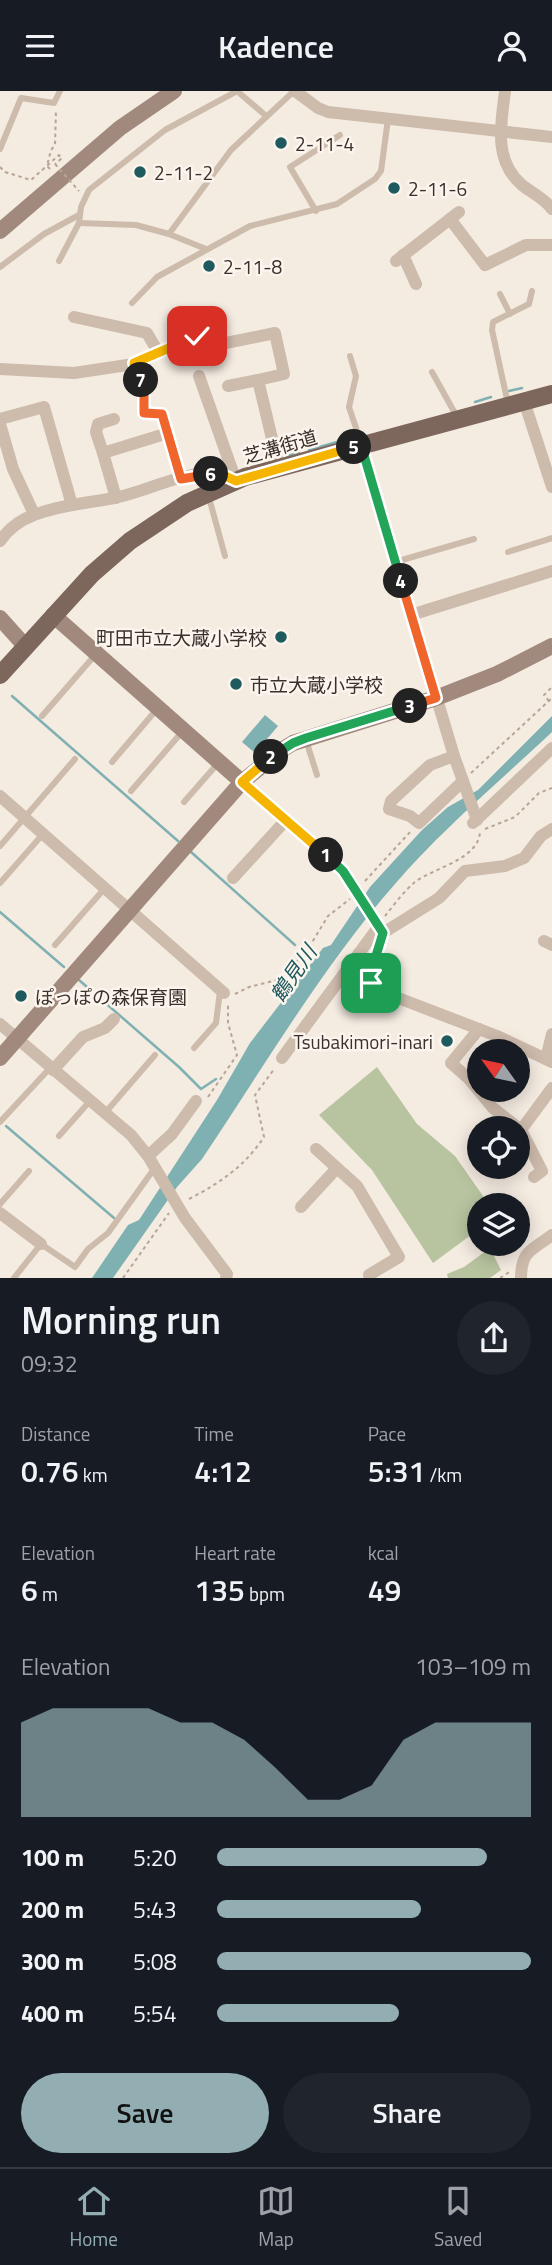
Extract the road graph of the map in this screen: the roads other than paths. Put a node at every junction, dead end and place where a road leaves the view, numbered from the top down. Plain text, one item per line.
1 (61, 91) edge
2 (174, 91) edge
3 (237, 91) edge
4 (294, 91) edge
5 (505, 91) edge
6 (265, 115) junction
7 (388, 119) junction
8 (501, 131) junction
9 (340, 135) dead end
10 (552, 137) edge
11 (0, 149) edge
12 (552, 209) edge
13 (316, 211) junction
14 (79, 219) junction
15 (0, 231) edge
16 (169, 234) junction
17 (552, 245) edge
18 (206, 249) junction
19 (58, 261) dead end
20 (0, 267) edge
21 (416, 284) dead end
22 (532, 291) dead end
23 (500, 294) dead end
24 (132, 303) dead end
25 (510, 314) junction
26 (74, 317) dead end
27 (197, 336) dead end
28 (221, 344) dead end
29 (158, 352) junction
30 (350, 356) dead end
31 (134, 363) junction
32 (0, 369) edge
33 (432, 372) dead end
34 (198, 376) dead end
35 (258, 380) junction
36 (228, 386) dead end
37 (552, 394) edge
38 (516, 404) junction
39 (144, 413) joint
40 (114, 419) dead end
41 (458, 419) junction
42 (0, 422) edge
43 (168, 433) junction
44 (361, 445) junction
45 (103, 453) junction
46 (279, 468) junction
47 (181, 479) junction
48 (236, 481) junction
49 (552, 487) edge
50 (207, 493) junction
51 (116, 498) junction
52 (72, 505) junction
53 (34, 515) junction
54 (552, 538) edge
55 (474, 539) dead end
56 (0, 541) edge
57 (508, 552) dead end
58 (225, 556) dead end
59 (395, 562) junction
60 (552, 571) edge
61 (53, 615) junction
62 (411, 615) junction
63 (0, 618) edge
64 (25, 646) junction
65 (552, 646) edge
66 (96, 653) junction
67 (0, 675) edge
68 (436, 698) junction
69 (158, 707) junction
70 (42, 716) dead end
71 (184, 730) junction
72 (306, 738) junction
73 (552, 748) edge
74 (454, 756) junction
75 (75, 759) dead end
76 (112, 762) dead end
77 (219, 762) junction
78 (317, 775) dead end
79 (465, 781) junction
80 (242, 782) junction
81 (131, 792) dead end
82 (0, 796) edge
83 (184, 802) dead end
84 (24, 818) junction
85 (286, 820) junction
86 (552, 829) edge
87 (43, 834) junction
88 (0, 846) edge
89 (233, 878) dead end
90 (0, 883) edge
91 (105, 888) junction
92 (130, 910) junction
93 (379, 927) junction
94 (55, 945) dead end
95 (222, 991) joint
96 (114, 1019) dead end
97 (0, 1024) edge
98 (479, 1029) junction
99 (552, 1034) edge
100 (17, 1039) junction
101 (194, 1048) dead end
102 (155, 1055) dead end
103 (0, 1058) edge
104 (282, 1058) road end
105 (549, 1061) edge
106 (52, 1069) junction
107 (552, 1088) edge
108 (200, 1101) road end
109 (89, 1102) junction
110 (104, 1115) junction
111 (503, 1116) edge
112 (530, 1119) edge
113 (0, 1122) edge
114 (59, 1136) dead end
115 (530, 1148) edge
116 (316, 1149) dead end
117 (154, 1165) junction
118 (337, 1168) junction
119 (29, 1171) dead end
120 (534, 1177) dead end
121 (0, 1204) edge
122 (301, 1207) dead end
123 (0, 1213) edge
124 (552, 1235) edge
125 (41, 1244) junction
126 (516, 1274) edge
127 (14, 1278) edge
128 (226, 1278) edge
129 (370, 1278) edge

1 - 11 lane
2 - 15 street
3 - 6 lane
3 - 14 lane
4 - 6 lane
4 - 7 street
5 - 8 street
6 - 16 lane
7 - 8 street
7 - 13 lane
8 - 10 street
8 - 12 street
9 - 13 lane
13 - 18 lane
14 - 16 lane
14 - 19 lane
14 - 20 lane
16 - 18 lane
17 - 21 street
18 - 24 lane
22 - 25 lane
23 - 25 lane
25 - 38 lane
26 - 29 street
27 - 29 street
28 - 35 street
29 - 31 street
30 - 44 lane
31 - 32 street
31 - 39 lane
33 - 41 lane
34 - 48 street
35 - 36 street
35 - 46 street
37 - 38 main road, 芝溝街道
38 - 41 main road, 芝溝街道
38 - 49 street
39 - 43 street
40 - 45 street
41 - 44 main road, 芝溝街道
42 - 52 street
42 - 53 street
43 - 45 street
43 - 47 street
44 - 46 main road, 芝溝街道
44 - 59 street
45 - 51 street
46 - 48 main road, 芝溝街道
47 - 48 street
47 - 51 street
48 - 50 main road, 芝溝街道
50 - 58 lane
50 - 61 main road, 芝溝街道
51 - 52 street
52 - 53 street
53 - 56 street
54 - 57 lane
55 - 59 lane
59 - 62 street
60 - 62 street
61 - 64 main road, 芝溝街道
61 - 66 street
62 - 68 street
63 - 64 street
64 - 67 main road, 芝溝街道
65 - 68 street
66 - 69 street
66 - 70 lane
68 - 72 street
68 - 74 street
69 - 71 street
69 - 76 lane
71 - 77 street
71 - 81 lane
72 - 78 lane
72 - 80 street
73 - 79 street
74 - 79 street
74 - 79 street
75 - 84 lane
77 - 80 street
77 - 83 lane
80 - 85 street
80 - 92 street
82 - 84 street
84 - 87 street
84 - 88 lane
85 - 89 street
85 - 93 street
86 - 93 street
87 - 90 lane
87 - 91 street
91 - 92 street
91 - 94 lane
92 - 95 street
92 - 100 street
93 - 98 street
93 - 104 street
95 - 101 lane
96 - 106 street
97 - 100 street
98 - 105 street
98 - 111 street
99 - 105 street
100 - 103 street
100 - 106 street
102 - 110 lane
106 - 109 street
106 - 113 lane
107 - 112 street
108 - 117 street
109 - 110 street
109 - 114 lane
110 - 117 street
115 - 120 street
116 - 118 street
117 - 125 lane
117 - 128 street
118 - 122 street
118 - 129 street
119 - 121 lane
123 - 125 street
124 - 126 street
125 - 127 lane

